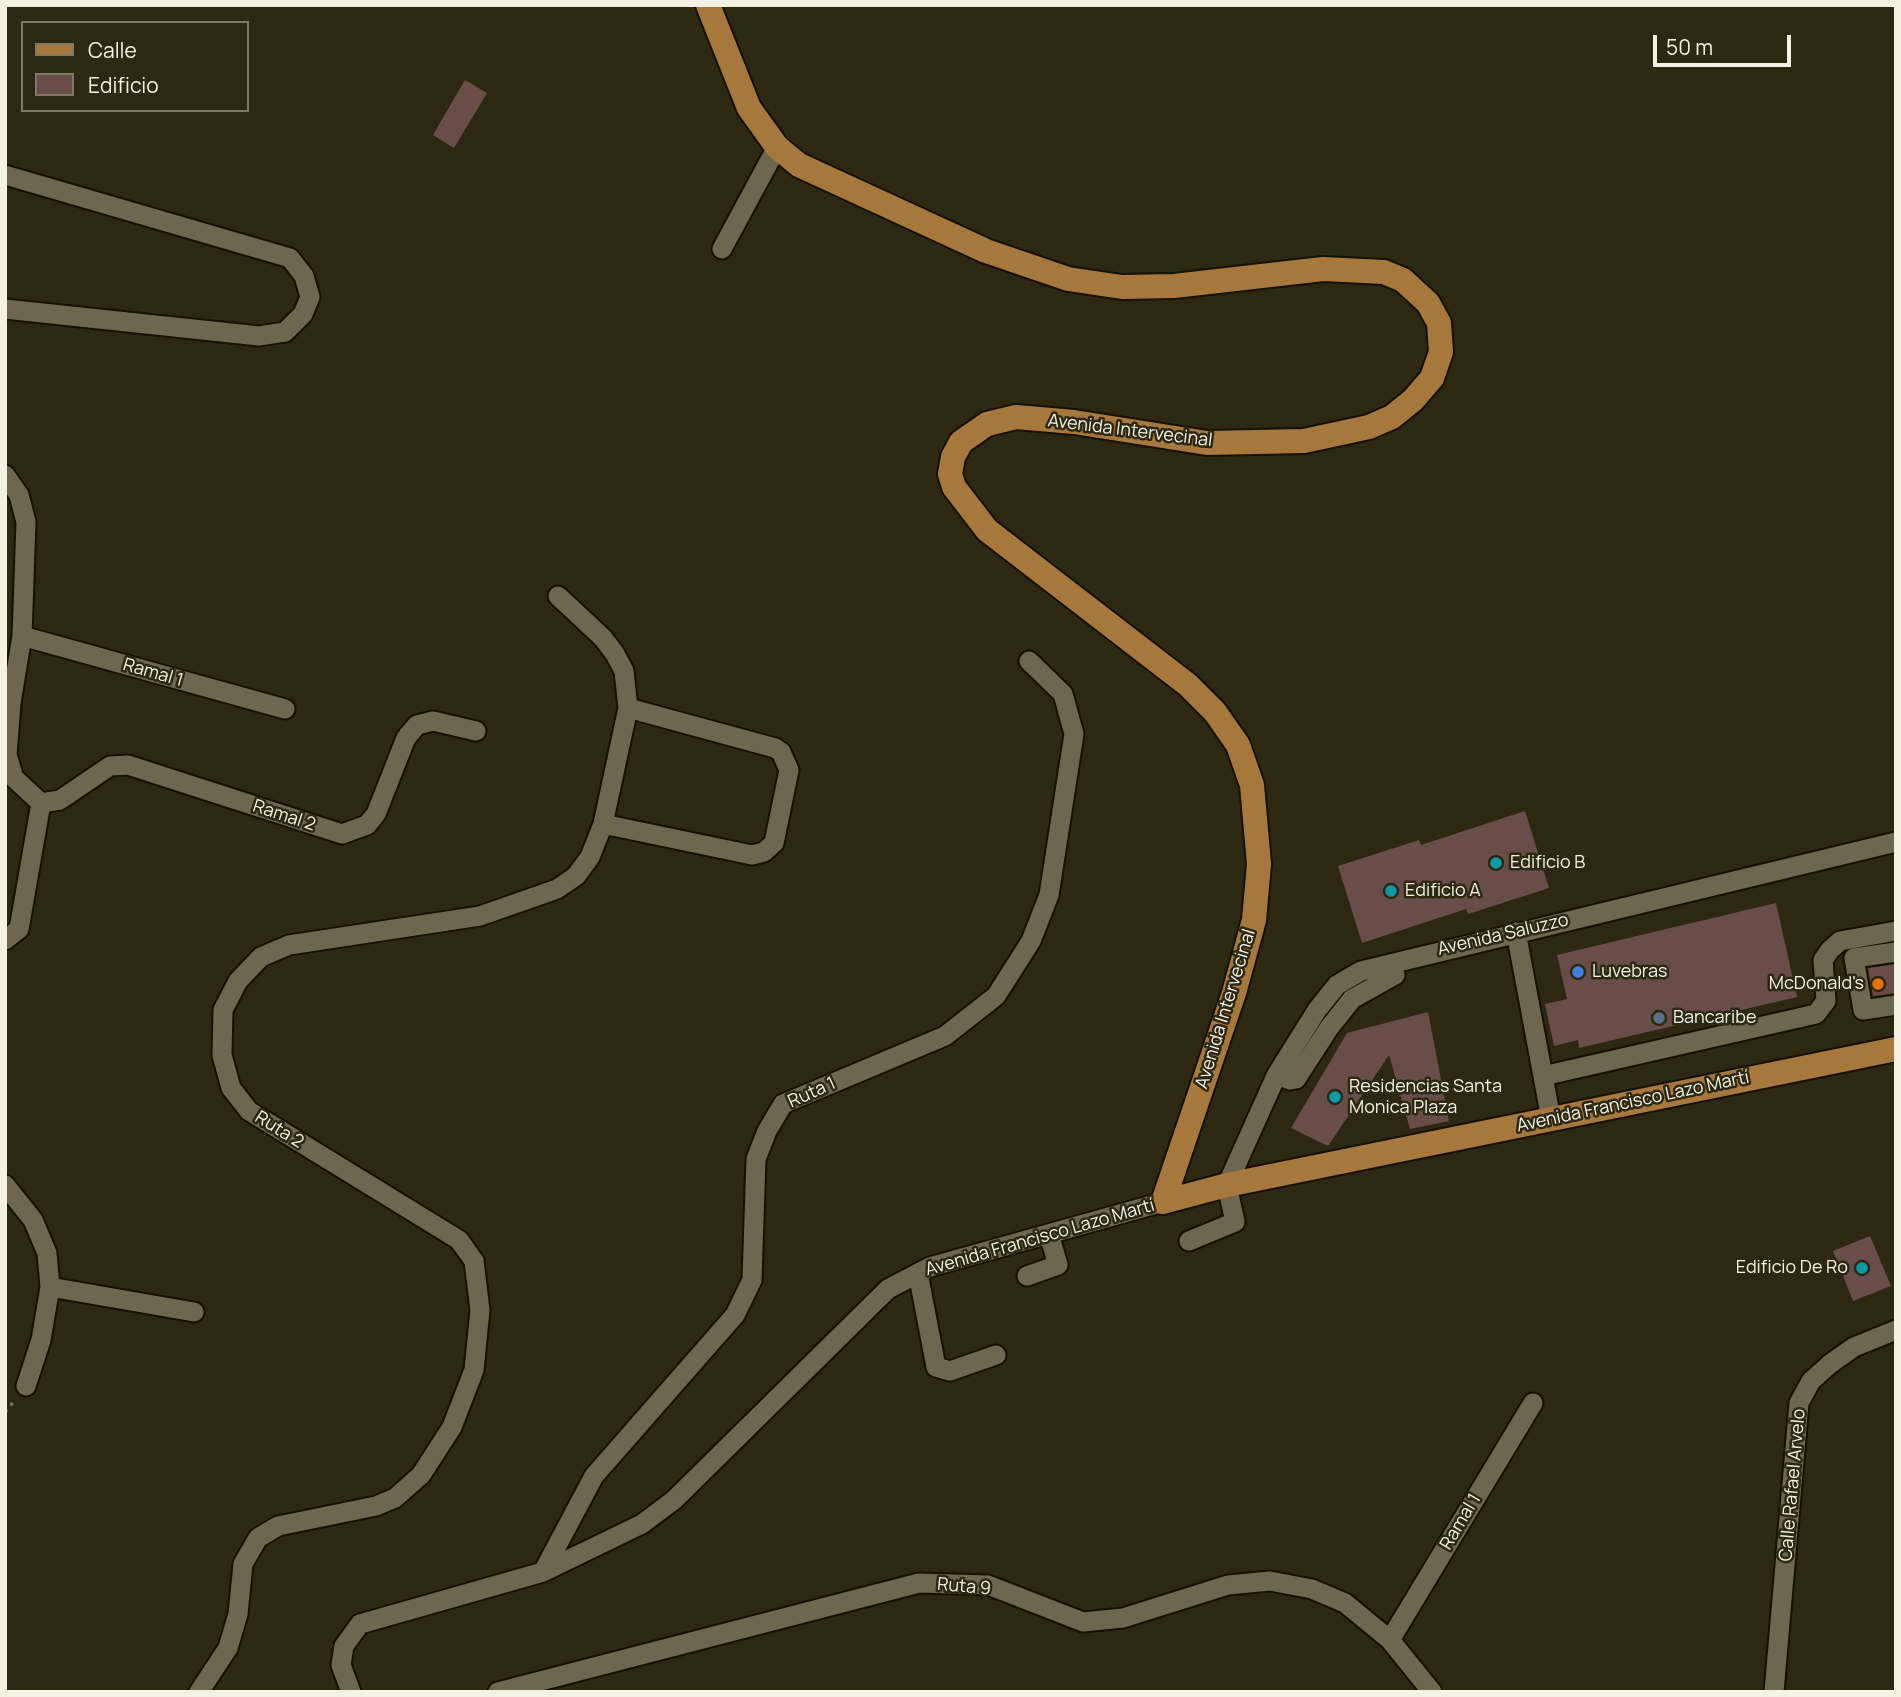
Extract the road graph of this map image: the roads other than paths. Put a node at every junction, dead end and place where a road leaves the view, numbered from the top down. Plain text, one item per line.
1 (708, 5) edge
2 (777, 147) junction
3 (5, 175) edge
4 (722, 249) dead end
5 (5, 309) edge
6 (5, 475) edge
7 (558, 596) dead end
8 (22, 636) junction
9 (1029, 662) dead end
10 (628, 708) junction
11 (285, 709) dead end
12 (476, 732) dead end
13 (41, 803) junction
14 (603, 824) junction
15 (1896, 842) edge
16 (1896, 931) edge
17 (1516, 932) junction
18 (5, 940) edge
19 (1896, 951) edge
20 (1395, 975) dead end
21 (1896, 1005) edge
22 (1896, 1049) edge
23 (1277, 1074) junction
24 (1543, 1076) junction
25 (1551, 1119) junction
26 (5, 1185) edge
27 (1227, 1185) junction
28 (1163, 1202) junction
29 (1049, 1234) junction
30 (1189, 1241) dead end
31 (918, 1273) junction
32 (1027, 1276) dead end
33 (50, 1287) junction
34 (194, 1312) dead end
35 (1896, 1330) edge
36 (996, 1355) dead end
37 (26, 1385) dead end
38 (1533, 1403) dead end
39 (543, 1572) junction
40 (1390, 1640) junction
41 (199, 1692) edge
42 (351, 1692) edge
43 (498, 1692) edge
44 (1432, 1692) edge
45 (1774, 1692) edge

1 - 2 main road, Avenida Intervecinal
2 - 4 street
2 - 28 main road, Avenida Intervecinal
3 - 5 street
6 - 8 street
7 - 10 street, Ruta 2
8 - 11 street, Ramal 1
8 - 13 street
9 - 39 street, Ruta 1
10 - 14 street, Ruta 2
10 - 14 street
12 - 13 street, Ramal 2
13 - 18 street
14 - 41 street, Ruta 2
15 - 17 street, Avenida Saluzzo
16 - 24 street
17 - 23 street, Avenida Saluzzo
17 - 24 street
19 - 21 street
20 - 23 street
22 - 25 main road, Avenida Francisco Lazo Martí
23 - 27 street, Avenida Saluzzo
24 - 25 street
25 - 27 main road, Avenida Francisco Lazo Martí
26 - 33 street
27 - 28 main road, Avenida Francisco Lazo Martí
27 - 30 street
28 - 29 street, Avenida Francisco Lazo Martí
29 - 31 street, Avenida Francisco Lazo Martí
29 - 32 street
31 - 36 street
31 - 39 street, Avenida Francisco Lazo Martí
33 - 34 street
33 - 37 street
35 - 45 street, Calle Rafael Arvelo
38 - 40 street, Ramal 1
39 - 42 street, Avenida Francisco Lazo Martí
40 - 43 street, Ruta 9
40 - 44 street, Ruta 9

